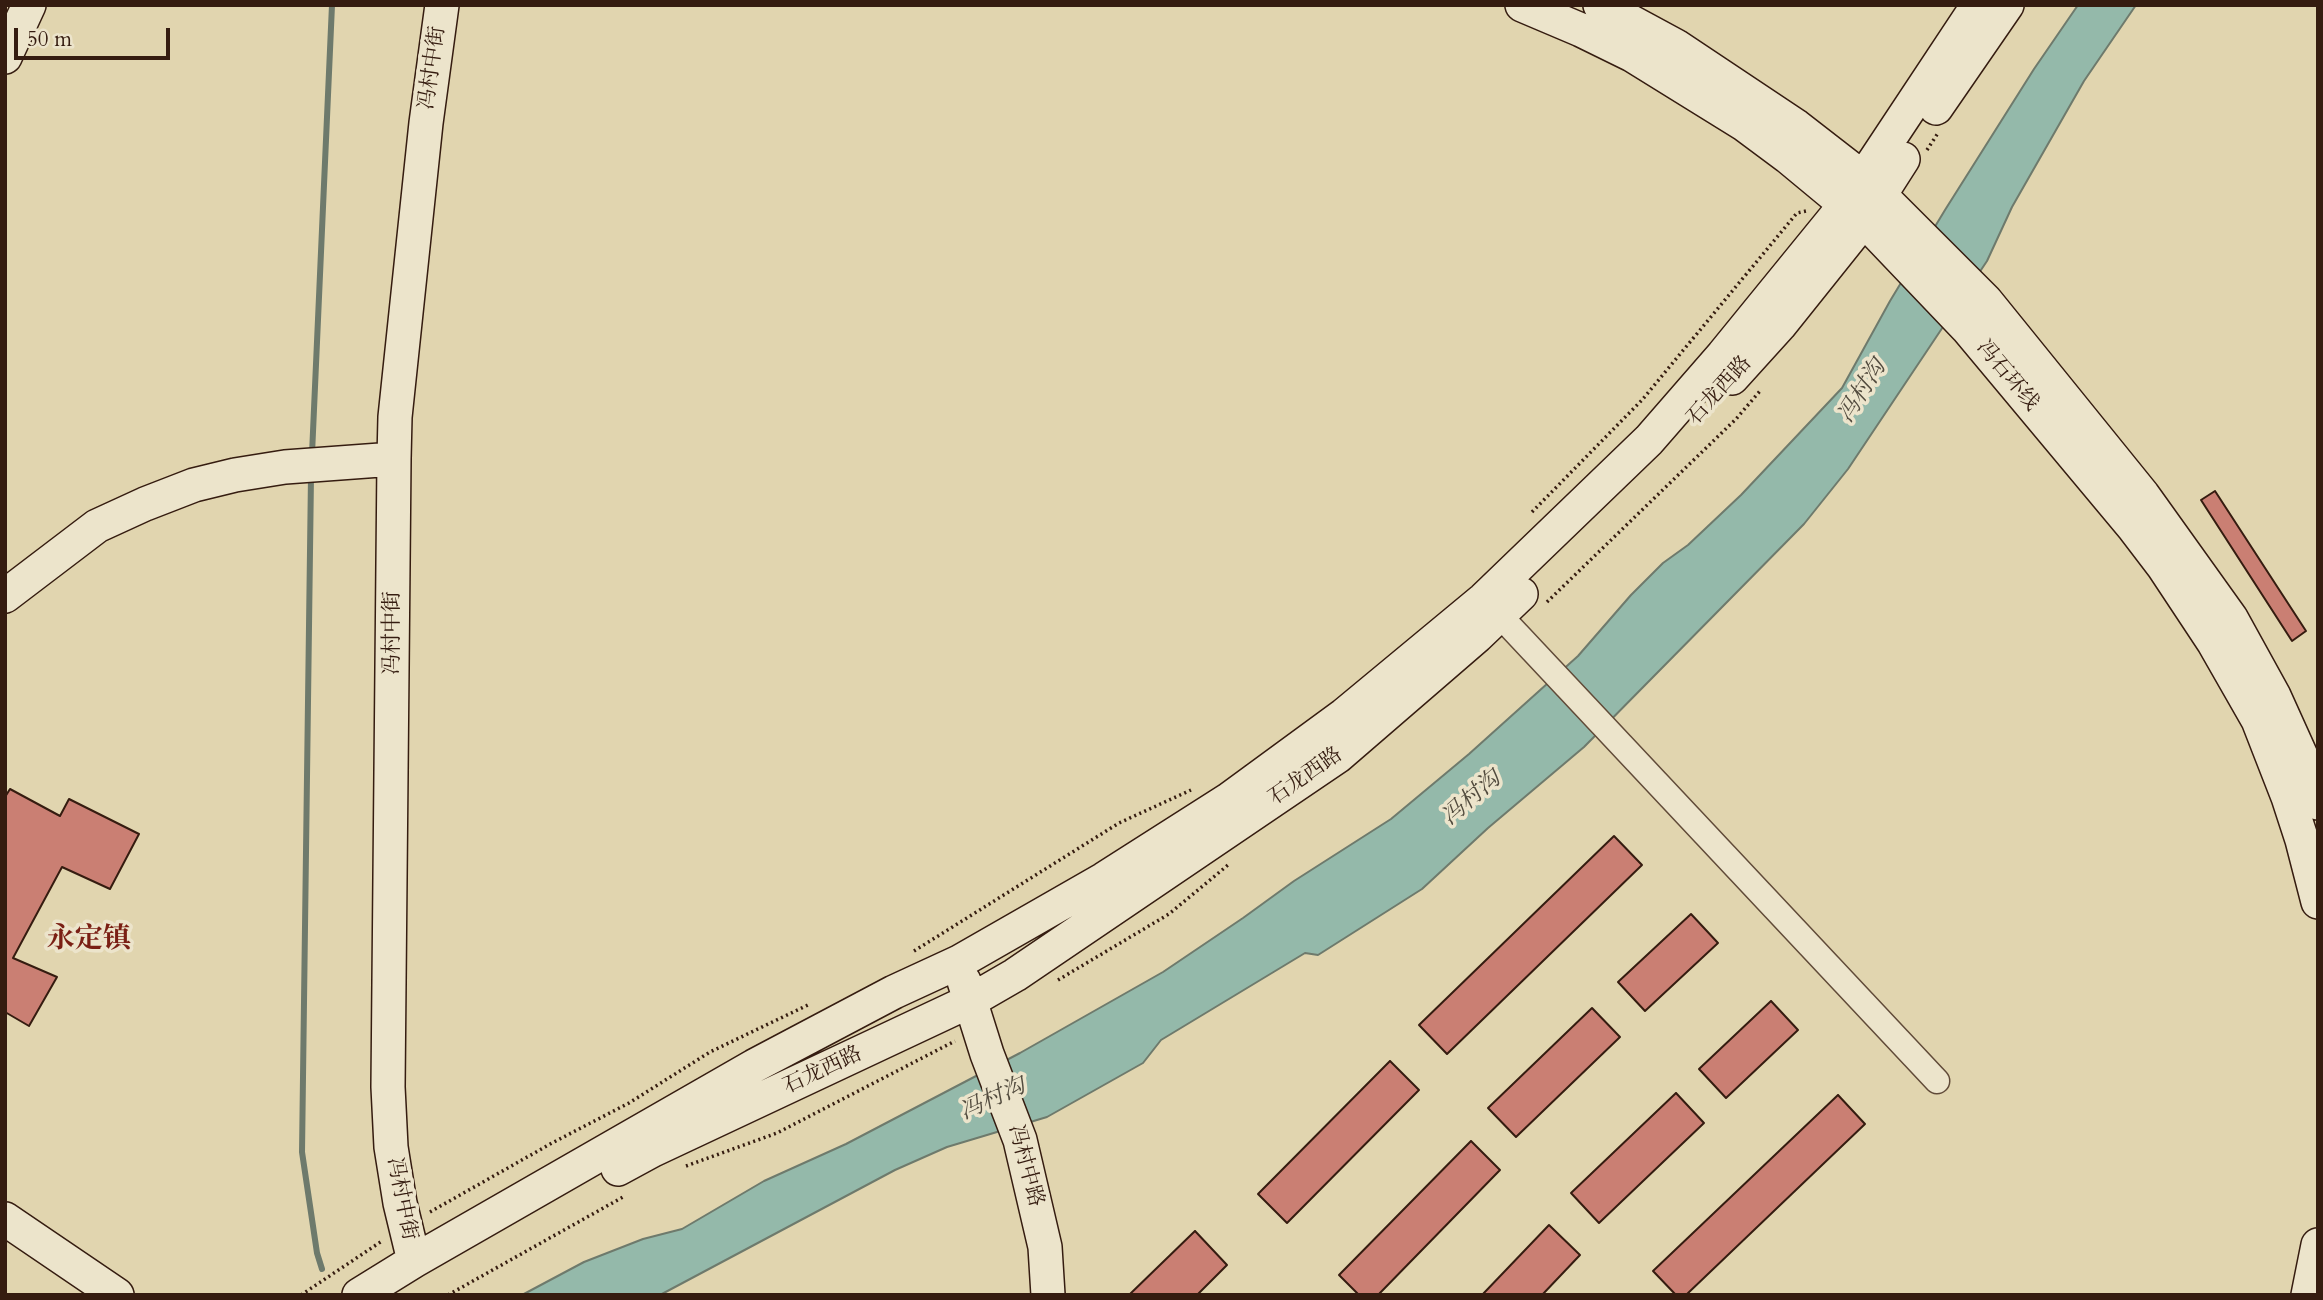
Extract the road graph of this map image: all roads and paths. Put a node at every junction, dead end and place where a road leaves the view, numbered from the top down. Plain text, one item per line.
1 (29, 5) edge
2 (442, 5) edge
3 (1522, 5) edge
4 (1600, 5) edge
5 (1978, 5) edge
6 (2007, 5) edge
7 (5, 57) edge
8 (1863, 199) junction
9 (1807, 211) dead end
10 (394, 458) junction
11 (1528, 517) dead end
12 (5, 596) edge
13 (1492, 607) junction
14 (1202, 785) dead end
15 (2318, 803) edge
16 (2318, 902) edge
17 (904, 957) dead end
18 (958, 962) junction
19 (970, 1001) junction
20 (811, 1003) dead end
21 (1937, 1081) dead end
22 (5, 1219) edge
23 (406, 1225) junction
24 (2316, 1254) edge
25 (414, 1261) junction
26 (117, 1295) edge
27 (301, 1295) edge
28 (359, 1295) edge
29 (397, 1295) edge
30 (1048, 1295) edge
31 (2308, 1295) edge

1 - 7 main road
2 - 10 main road, 冯村中街
3 - 8 main road, 冯石环线
4 - 8 main road, 冯石环线
5 - 8 main road, 石龙西路
6 - 8 main road, 石龙西路
8 - 13 main road, 石龙西路
8 - 15 main road, 冯石环线
8 - 16 main road, 冯石环线
9 - 11 path
10 - 12 main road
10 - 23 main road, 冯村中街
13 - 18 main road, 石龙西路
13 - 19 main road, 石龙西路
13 - 21 street
14 - 17 path
18 - 19 main road, 冯村中路
18 - 25 main road, 石龙西路
19 - 29 main road, 石龙西路
19 - 30 main road, 冯村中路
20 - 23 path
22 - 26 main road
23 - 25 main road, 冯村中街
23 - 27 path
24 - 31 main road
25 - 28 main road, 石龙西路

